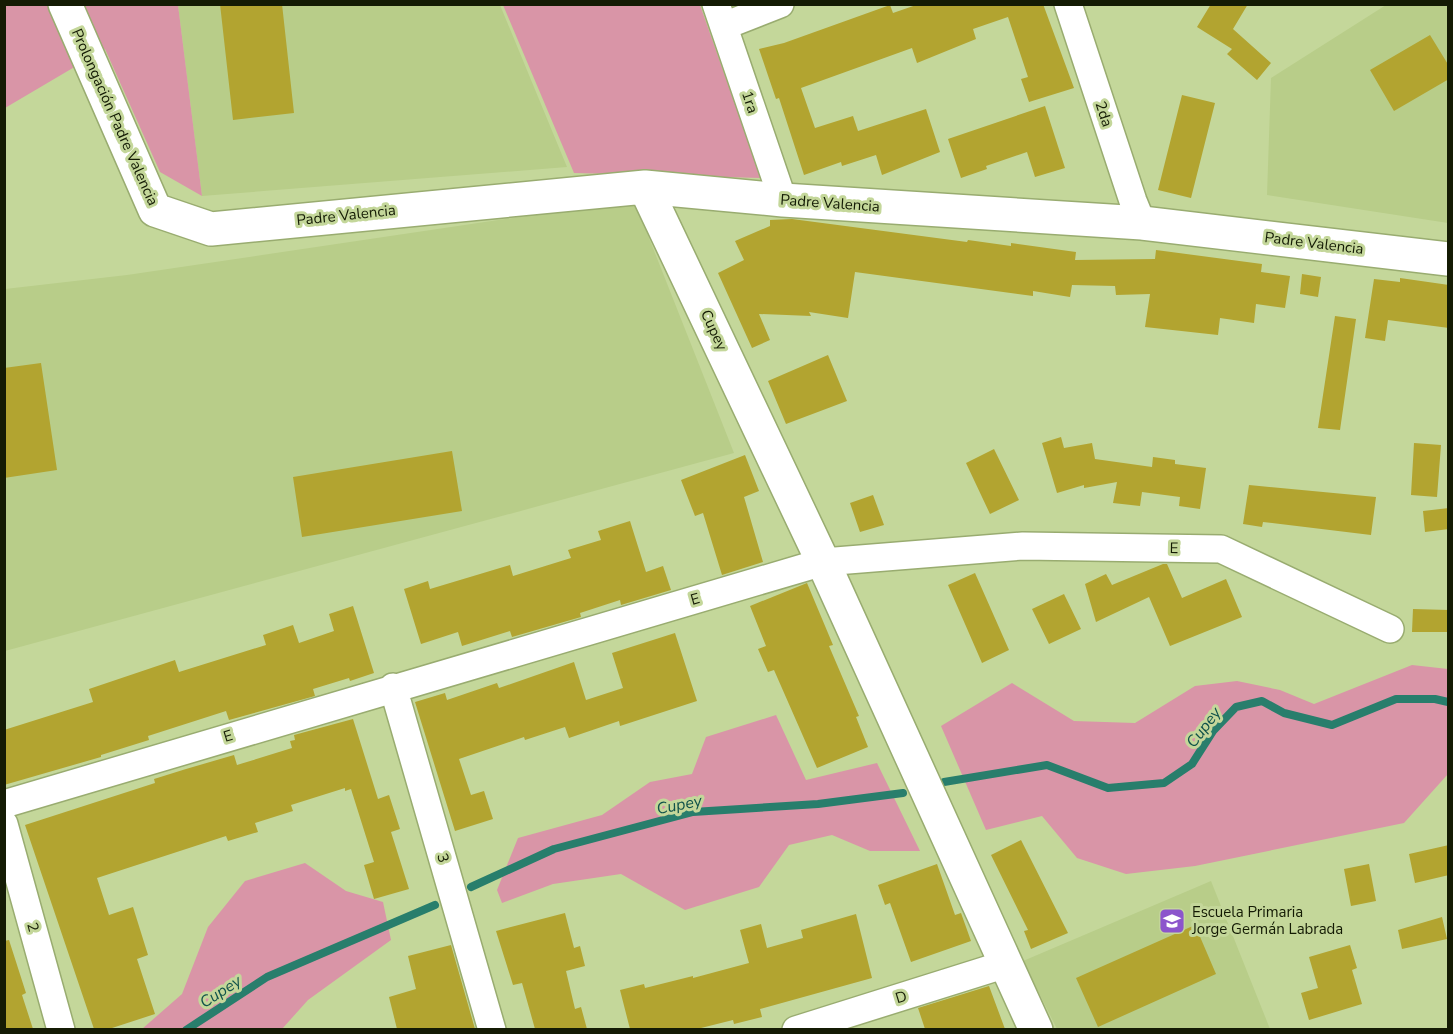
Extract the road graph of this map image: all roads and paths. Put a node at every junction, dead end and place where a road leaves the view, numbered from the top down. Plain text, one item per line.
1 (65, 4) edge
2 (780, 4) edge
3 (1068, 4) edge
4 (720, 15) edge
5 (645, 187) junction
6 (731, 195) junction
7 (783, 200) junction
8 (1142, 223) junction
9 (211, 229) joint
10 (678, 253) junction
11 (1449, 259) edge
12 (823, 562) junction
13 (1390, 629) dead end
14 (393, 687) junction
15 (4, 804) edge
16 (4, 824) edge
17 (1006, 964) junction
18 (61, 1029) edge
19 (492, 1029) edge
20 (796, 1029) edge
21 (1036, 1029) edge

1 - 9 street, Prolongación Padre Valencia
2 - 4 street
3 - 8 street, 2da
4 - 7 street, 1ra
5 - 6 street, Padre Valencia
5 - 9 street, Padre Valencia
5 - 10 street, Cupey
6 - 7 street, Padre Valencia
6 - 10 street
7 - 8 street, Padre Valencia
8 - 11 street, Padre Valencia
10 - 12 street, Cupey
12 - 13 street, E
12 - 14 street, E
12 - 17 street, Cupey
14 - 15 street, E
14 - 19 street, 3
16 - 18 street, 2
17 - 20 street, D
17 - 21 street, Cupey

